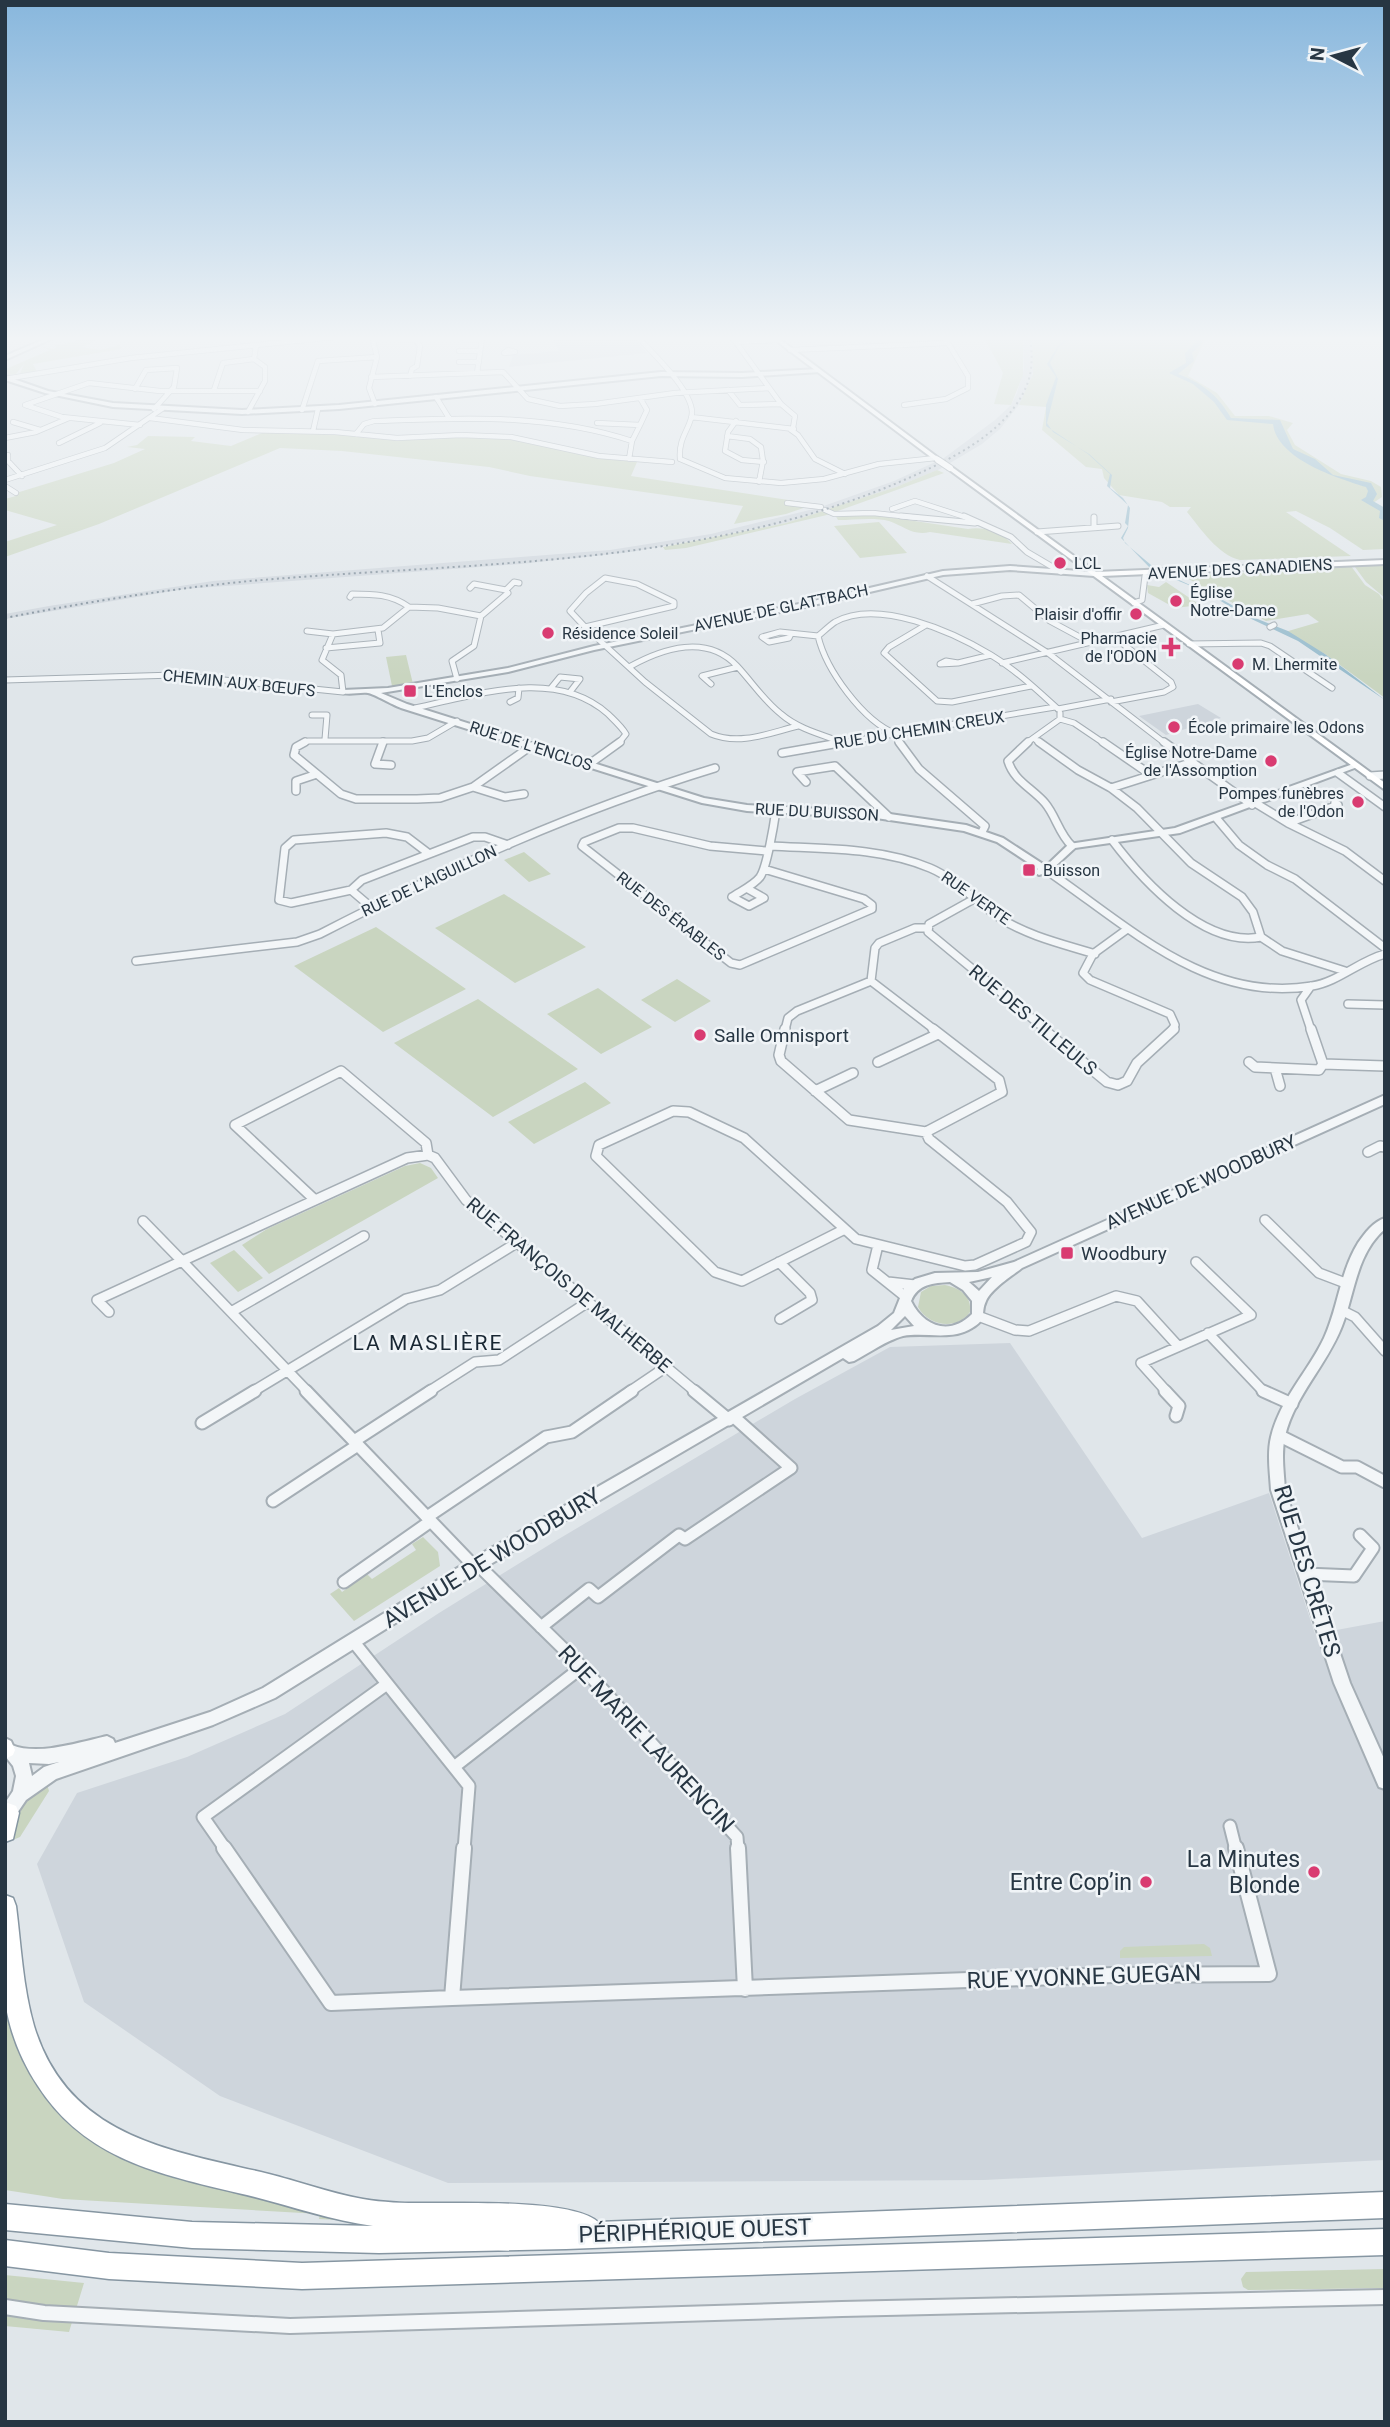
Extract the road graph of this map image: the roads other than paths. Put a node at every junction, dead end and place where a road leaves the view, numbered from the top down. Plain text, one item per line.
1 (97, 450) edge
2 (571, 450) edge
3 (630, 450) edge
4 (682, 450) edge
5 (727, 450) edge
6 (763, 450) edge
7 (809, 450) edge
8 (925, 450) edge
9 (8, 455) dead end
10 (629, 459) junction
11 (937, 459) junction
12 (683, 461) junction
13 (764, 462) junction
14 (845, 474) junction
15 (22, 476) junction
16 (5, 480) edge
17 (759, 482) junction
18 (5, 486) edge
19 (16, 493) dead end
20 (787, 503) dead end
21 (892, 509) dead end
22 (1094, 517) dead end
23 (984, 525) junction
24 (1118, 526) dead end
25 (1094, 527) junction
26 (1037, 532) junction
27 (1385, 562) edge
28 (1061, 572) junction
29 (1094, 574) junction
30 (927, 576) junction
31 (1145, 576) dead end
32 (519, 583) dead end
33 (470, 588) dead end
34 (506, 590) junction
35 (350, 597) dead end
36 (1134, 603) junction
37 (972, 604) junction
38 (409, 607) junction
39 (481, 616) junction
40 (926, 625) junction
41 (1164, 625) junction
42 (584, 627) junction
43 (377, 630) junction
44 (307, 631) dead end
45 (333, 634) junction
46 (791, 634) dead end
47 (818, 636) junction
48 (1113, 636) junction
49 (1089, 642) junction
50 (1189, 644) junction
51 (604, 646) junction
52 (326, 648) junction
53 (1048, 653) junction
54 (991, 655) junction
55 (960, 663) dead end
56 (1002, 663) junction
57 (629, 667) junction
58 (738, 667) junction
59 (457, 679) junction
60 (5, 680) edge
61 (711, 684) dead end
62 (1031, 686) junction
63 (519, 688) junction
64 (551, 688) junction
65 (1332, 688) dead end
66 (387, 690) junction
67 (343, 692) junction
68 (374, 692) junction
69 (570, 692) junction
70 (1108, 698) junction
71 (510, 702) dead end
72 (1055, 706) junction
73 (412, 707) junction
74 (312, 715) dead end
75 (1060, 719) junction
76 (457, 722) junction
77 (798, 726) junction
78 (896, 734) junction
79 (325, 739) junction
80 (1036, 740) junction
81 (383, 741) junction
82 (841, 742) junction
83 (531, 746) junction
84 (782, 753) dead end
85 (1193, 762) junction
86 (391, 765) dead end
87 (588, 765) junction
88 (1356, 766) junction
89 (715, 768) dead end
90 (1338, 773) junction
91 (317, 774) junction
92 (1151, 775) junction
93 (1385, 775) edge
94 (1370, 776) junction
95 (806, 782) dead end
96 (653, 786) junction
97 (473, 787) junction
98 (1385, 787) edge
99 (1111, 788) junction
100 (296, 791) dead end
101 (524, 793) dead end
102 (1335, 803) dead end
103 (1254, 804) junction
104 (1385, 807) edge
105 (776, 810) junction
106 (889, 817) junction
107 (1217, 819) junction
108 (1288, 823) junction
109 (982, 832) junction
110 (1163, 834) junction
111 (1112, 840) junction
112 (508, 845) junction
113 (1072, 846) junction
114 (768, 849) junction
115 (428, 853) junction
116 (764, 869) junction
117 (1043, 872) junction
118 (1385, 881) edge
119 (748, 889) dead end
120 (351, 890) junction
121 (974, 899) junction
122 (371, 907) junction
123 (927, 928) junction
124 (1126, 930) junction
125 (1261, 937) junction
126 (1385, 947) edge
127 (1095, 954) junction
128 (1385, 954) edge
129 (136, 961) dead end
130 (1345, 971) junction
131 (870, 981) junction
132 (1311, 986) junction
133 (1348, 1004) dead end
134 (1385, 1005) edge
135 (938, 1034) junction
136 (878, 1062) dead end
137 (1249, 1062) dead end
138 (1323, 1064) junction
139 (1385, 1066) edge
140 (1275, 1068) junction
141 (853, 1073) dead end
142 (1280, 1086) dead end
143 (815, 1091) junction
144 (1385, 1100) edge
145 (926, 1132) junction
146 (1385, 1147) edge
147 (1368, 1152) dead end
148 (428, 1155) junction
149 (315, 1200) junction
150 (1265, 1220) dead end
151 (143, 1221) dead end
152 (1385, 1222) edge
153 (843, 1230) junction
154 (364, 1236) dead end
155 (518, 1242) junction
156 (878, 1245) junction
157 (182, 1261) junction
158 (779, 1262) junction
159 (1196, 1262) dead end
160 (1018, 1265) junction
161 (950, 1279) junction
162 (887, 1282) junction
163 (1348, 1284) junction
164 (915, 1285) junction
165 (906, 1300) junction
166 (979, 1300) junction
167 (588, 1302) junction
168 (1341, 1310) junction
169 (109, 1312) dead end
170 (231, 1312) junction
171 (978, 1316) junction
172 (780, 1319) dead end
173 (932, 1329) junction
174 (1208, 1333) junction
175 (1178, 1346) junction
176 (1385, 1351) edge
177 (666, 1367) junction
178 (287, 1371) junction
179 (807, 1375) junction
180 (1292, 1404) junction
181 (1176, 1416) dead end
182 (731, 1418) junction
183 (202, 1423) dead end
184 (1278, 1435) junction
185 (356, 1443) junction
186 (1385, 1482) edge
187 (273, 1501) dead end
188 (429, 1519) junction
189 (1360, 1535) dead end
190 (476, 1565) junction
191 (1306, 1574) junction
192 (344, 1582) dead end
193 (541, 1626) junction
194 (353, 1641) junction
195 (582, 1667) junction
196 (387, 1684) junction
197 (172, 1729) junction
198 (8, 1750) edge
199 (454, 1767) junction
200 (1385, 1781) edge
201 (21, 1794) junction
202 (6, 1820) edge
203 (1230, 1826) dead end
204 (5, 1906) edge
205 (745, 1989) junction
206 (452, 1998) junction
207 (1385, 2205) edge
208 (5, 2217) edge
209 (614, 2235) junction
210 (1385, 2242) edge
211 (5, 2253) edge
212 (1385, 2297) edge
213 (5, 2307) edge

1 - 15 street
2 - 10 street
3 - 10 street
4 - 12 street
5 - 13 street
6 - 13 street
7 - 14 street
8 - 11 main road
9 - 15 street
10 - 12 street
11 - 14 street
11 - 26 main road, bridge
12 - 17 street
13 - 17 street
14 - 17 street
15 - 16 street
18 - 19 street
20 - 23 street
21 - 23 street
22 - 25 street
23 - 28 street
24 - 25 street
25 - 26 street
26 - 29 main road
27 - 29 main road, AVENUE DES CANADIENS
28 - 29 street, AVENUE DE GLATTBACH
28 - 30 street, AVENUE DE GLATTBACH
29 - 36 main road
30 - 37 street
30 - 51 street, AVENUE DE GLATTBACH
31 - 36 street
32 - 34 street
33 - 34 street
34 - 39 street
35 - 38 street
36 - 41 main road
37 - 49 street
37 - 53 street
38 - 39 street
38 - 43 street
39 - 59 street
40 - 47 street
40 - 54 street
40 - 62 street
41 - 48 street
41 - 50 main road
42 - 42 street
42 - 51 street
43 - 45 street
43 - 52 street
44 - 45 street
45 - 52 street
46 - 47 street
47 - 78 street
48 - 49 street
48 - 70 street, RUE DU CHEMIN CREUX
49 - 53 street
50 - 65 street
50 - 88 main road
51 - 57 street
51 - 59 street, AVENUE DE GLATTBACH
52 - 67 street
53 - 56 street
53 - 70 street
54 - 55 street
54 - 56 street
56 - 62 street
57 - 58 street
57 - 77 street
58 - 61 street
58 - 77 street
59 - 66 street, AVENUE DE GLATTBACH
60 - 67 street, CHEMIN AUX BŒUFS
62 - 72 street
63 - 64 street
63 - 71 street
63 - 73 street
64 - 69 street
64 - 69 street
66 - 68 street, CHEMIN AUX BŒUFS
66 - 73 street, RUE DE L'ENCLOS
67 - 68 street, CHEMIN AUX BŒUFS
68 - 73 street, RUE DE L'ENCLOS
69 - 87 street
70 - 72 street, RUE DU CHEMIN CREUX
70 - 85 street
72 - 75 street
72 - 78 street, RUE DU CHEMIN CREUX
73 - 76 street, RUE DE L'ENCLOS
74 - 79 street
75 - 80 street
75 - 92 street
76 - 81 street
76 - 83 street, RUE DE L'ENCLOS
77 - 82 street
78 - 82 street, RUE DU CHEMIN CREUX
78 - 109 street
79 - 81 street
79 - 91 street
80 - 99 street
80 - 113 street
81 - 86 street
82 - 84 street, RUE DU CHEMIN CREUX
83 - 87 street, RUE DE L'ENCLOS
83 - 97 street
85 - 92 street
85 - 103 street
87 - 96 street, RUE DE L'ENCLOS
88 - 90 street
88 - 94 main road
89 - 96 street, RUE DE L'AIGUILLON
90 - 103 street
90 - 104 street
91 - 97 street
91 - 100 street
92 - 99 street
93 - 94 street
94 - 98 main road
95 - 106 street
96 - 105 street, RUE DU BUISSON
96 - 112 street, RUE DE L'AIGUILLON
97 - 101 street
99 - 110 street
102 - 108 street
103 - 107 street
103 - 108 street
105 - 106 street, RUE DU BUISSON
105 - 114 street
106 - 109 street, RUE DU BUISSON
107 - 110 street
107 - 126 street
108 - 118 street
109 - 117 street, RUE DU BUISSON
110 - 111 street
110 - 125 street
111 - 113 street
111 - 125 street
112 - 115 street
112 - 122 street, RUE DE L'AIGUILLON
113 - 117 street
114 - 116 street
114 - 116 street, RUE DES ÉRABLES
114 - 121 street, RUE VERTE
115 - 120 street
115 - 120 street
116 - 119 street
117 - 124 street, RUE DU BUISSON
120 - 122 street
121 - 123 street
121 - 127 street, RUE VERTE
122 - 129 street, RUE DE L'AIGUILLON
123 - 127 street, RUE DES TILLEULS
123 - 131 street
124 - 127 street
124 - 132 street, RUE DU BUISSON
125 - 130 street
128 - 130 street, RUE DU BUISSON
130 - 132 street, RUE DU BUISSON
131 - 135 street
131 - 143 street
132 - 138 street
133 - 134 street
135 - 136 street
135 - 145 street
137 - 140 street
138 - 139 street
138 - 140 street
140 - 142 street
141 - 143 street
143 - 145 street
144 - 160 street, AVENUE DE WOODBURY
145 - 156 street
146 - 147 street
148 - 149 street
148 - 149 street, RUE FRANÇOIS DE MALHERBE
148 - 155 street, RUE FRANÇOIS DE MALHERBE
149 - 157 street
150 - 163 street
151 - 157 street
152 - 163 street, RUE DES CRÊTES
153 - 156 street
153 - 158 street
153 - 158 street
154 - 170 street
155 - 167 street, RUE FRANÇOIS DE MALHERBE
155 - 178 street
156 - 162 street
157 - 169 street
157 - 170 street
158 - 172 street
159 - 174 street
160 - 161 street, AVENUE DE WOODBURY
160 - 166 street, AVENUE DE WOODBURY
161 - 164 street, AVENUE DE WOODBURY
161 - 166 street
162 - 164 street
162 - 165 street
163 - 168 street, RUE DES CRÊTES
164 - 165 street, AVENUE DE WOODBURY
165 - 173 street
165 - 179 street, AVENUE DE WOODBURY
166 - 171 street
167 - 177 street, RUE FRANÇOIS DE MALHERBE
167 - 185 street
168 - 176 street
168 - 180 street, RUE DES CRÊTES
170 - 178 street
171 - 173 street, AVENUE DE WOODBURY
171 - 175 street
173 - 179 street, AVENUE DE WOODBURY
174 - 175 street
174 - 180 street
175 - 181 street
177 - 182 street, RUE FRANÇOIS DE MALHERBE
177 - 188 street
178 - 183 street
178 - 185 street
179 - 182 street, AVENUE DE WOODBURY
180 - 184 street, RUE DES CRÊTES
182 - 190 street, AVENUE DE WOODBURY
182 - 193 street, RUE FRANÇOIS DE MALHERBE
184 - 186 street
184 - 191 street, RUE DES CRÊTES
185 - 187 street
185 - 188 street
188 - 190 street
188 - 192 street
189 - 191 street
190 - 193 street, RUE MARIE LAURENCIN
190 - 194 street, AVENUE DE WOODBURY
191 - 200 street, RUE DES CRÊTES
193 - 195 street, RUE MARIE LAURENCIN
194 - 196 street
194 - 197 street, AVENUE DE WOODBURY
195 - 199 street
195 - 205 street, RUE MARIE LAURENCIN
196 - 199 street
196 - 206 street
197 - 198 street, AVENUE DE WOODBURY
197 - 201 street, AVENUE DE WOODBURY
198 - 201 street, AVENUE DE WOODBURY
199 - 206 street
201 - 202 street, AVENUE DE WOODBURY
203 - 205 street, RUE YVONNE GUEGAN
204 - 209 highway
205 - 206 street
207 - 209 highway, PÉRIPHÉRIQUE OUEST
208 - 209 highway, PÉRIPHÉRIQUE OUEST
210 - 211 highway, PÉRIPHÉRIQUE OUEST
212 - 213 street

